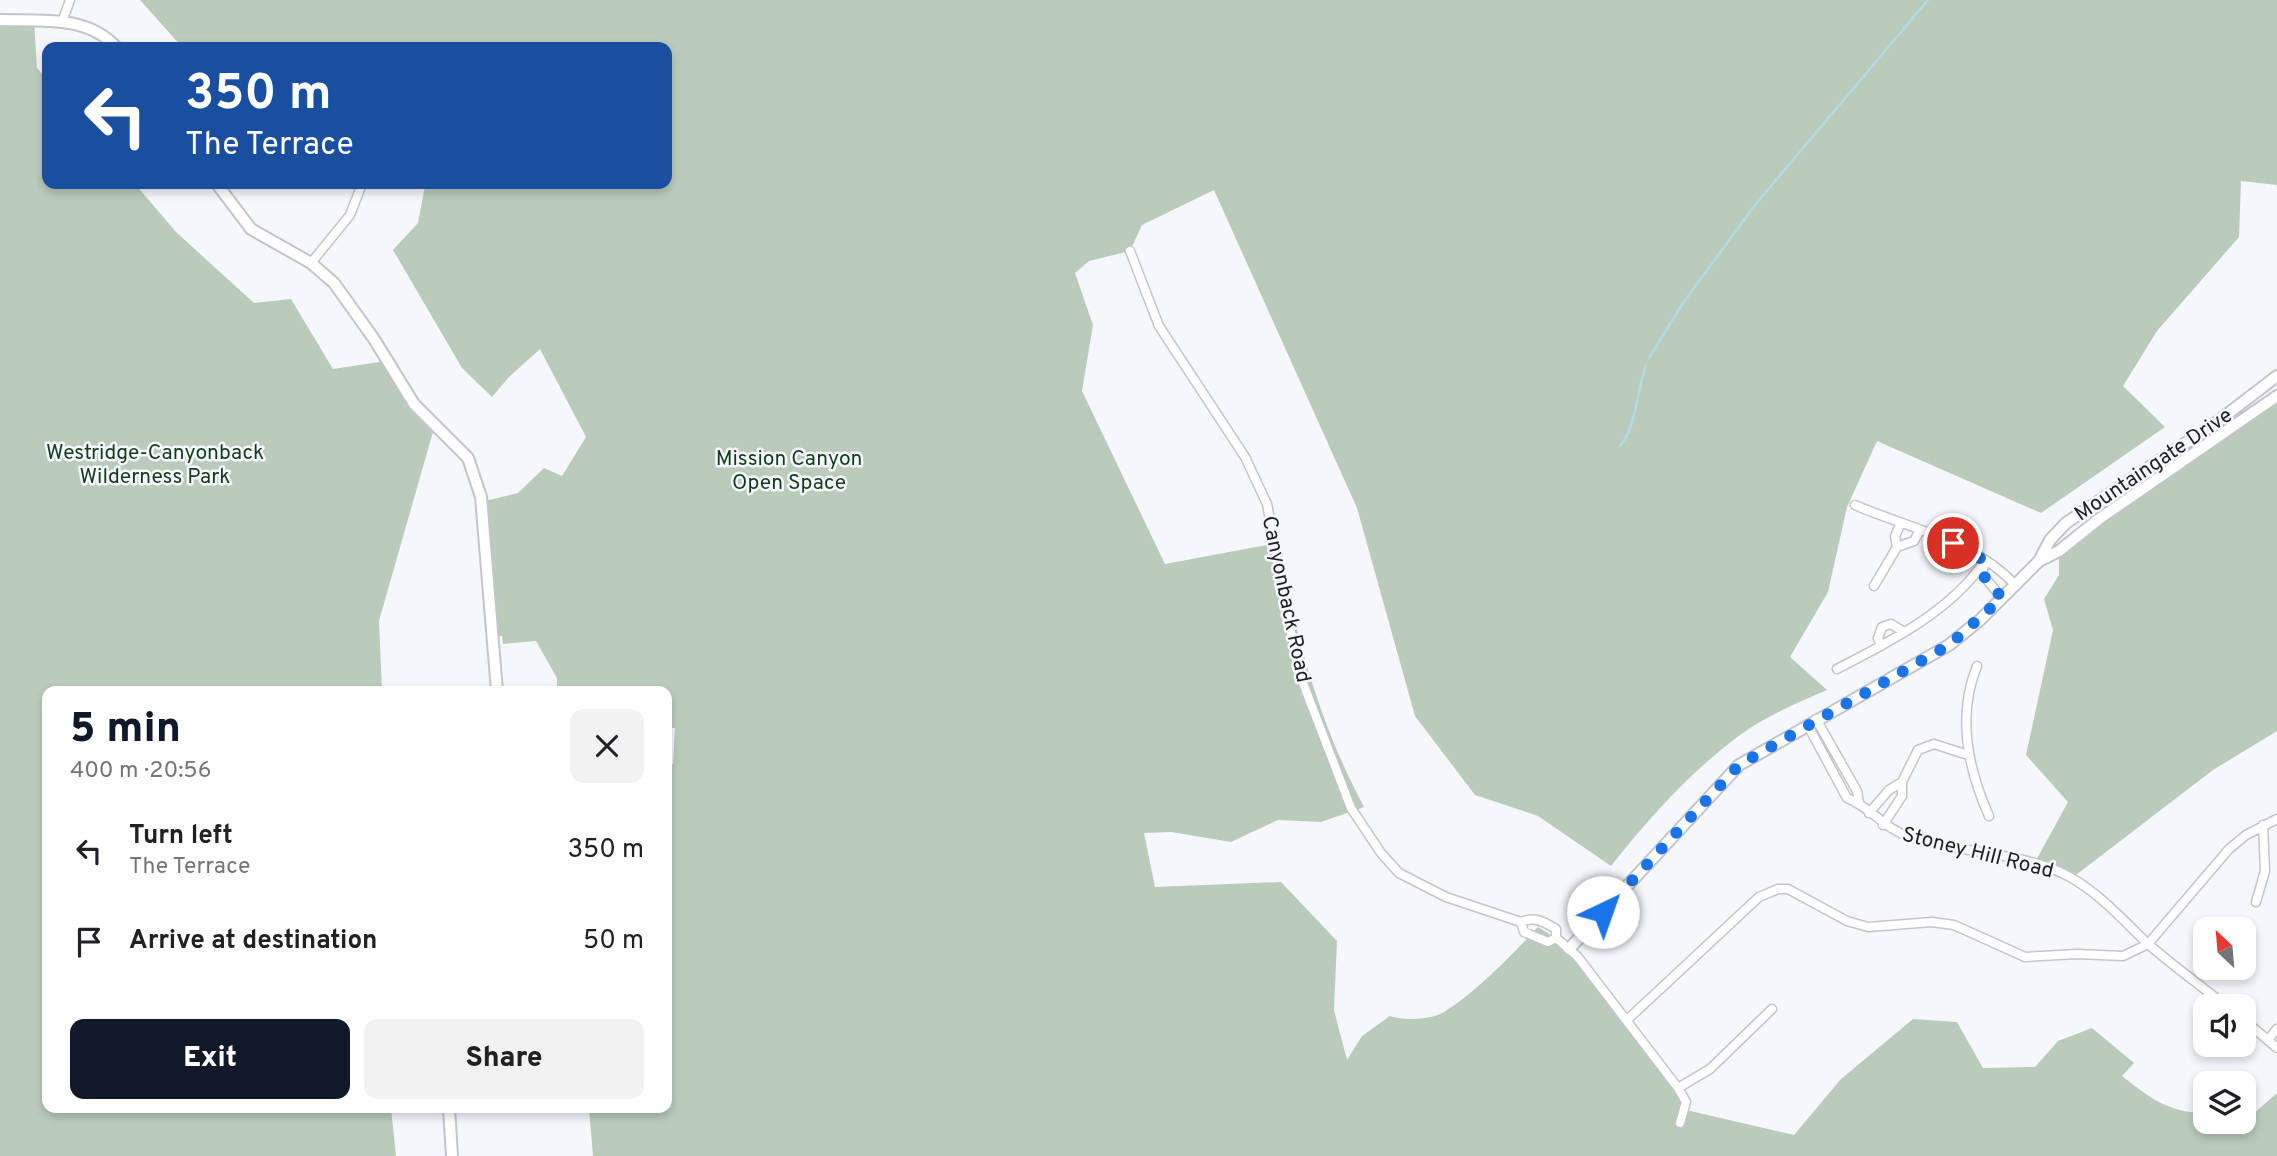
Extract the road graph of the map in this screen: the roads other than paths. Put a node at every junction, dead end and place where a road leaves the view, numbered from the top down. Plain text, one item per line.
1 (70, 0) edge
2 (0, 20) edge
3 (62, 22) junction
4 (109, 42) edge
5 (221, 189) edge
6 (360, 189) edge
7 (1130, 250) dead end
8 (311, 263) junction
9 (2277, 376) edge
10 (2277, 396) edge
11 (1855, 505) dead end
12 (1900, 525) junction
13 (1919, 532) junction
14 (1897, 547) junction
15 (2039, 561) junction
16 (1984, 562) junction
17 (2015, 585) junction
18 (1874, 586) dead end
19 (2002, 598) junction
20 (1904, 632) junction
21 (1881, 646) junction
22 (1977, 666) dead end
23 (1837, 669) dead end
24 (497, 686) edge
25 (1812, 722) junction
26 (1968, 755) junction
27 (1843, 769) junction
28 (1832, 775) junction
29 (1902, 782) junction
30 (1859, 803) junction
31 (1869, 813) junction
32 (1989, 816) dead end
33 (2277, 819) edge
34 (1883, 825) junction
35 (2263, 825) junction
36 (2256, 902) dead end
37 (1521, 922) junction
38 (1554, 931) junction
39 (1542, 940) junction
40 (2148, 944) junction
41 (1569, 948) junction
42 (2211, 994) edge
43 (1772, 1009) dead end
44 (1627, 1020) junction
45 (2277, 1029) edge
46 (2256, 1030) edge
47 (2268, 1040) junction
48 (2277, 1048) edge
49 (1678, 1088) junction
50 (449, 1113) edge
51 (1680, 1123) dead end
52 (452, 1156) edge

1 - 3 street
2 - 3 street
3 - 4 street
5 - 8 street
6 - 8 street
7 - 37 street, Canyonback Road
8 - 24 street
9 - 15 street, Mountaingate Drive
10 - 15 street, Mountaingate Drive
11 - 12 street
12 - 13 street
12 - 14 street
13 - 14 street
13 - 16 street
14 - 18 street
15 - 17 street, Mountaingate Drive
16 - 17 street
16 - 19 street
16 - 20 street
17 - 19 street, Mountaingate Drive
19 - 25 street, Mountaingate Drive
20 - 21 street
20 - 21 street
21 - 23 street
22 - 26 street
25 - 27 street, Stoney Hill Road
25 - 28 street, Stoney Hill Road
25 - 41 street, Mountaingate Drive
26 - 29 street
26 - 32 street
27 - 28 street
27 - 30 street, Stoney Hill Road
28 - 30 street, Stoney Hill Road
29 - 31 street
29 - 34 street
30 - 31 street, Stoney Hill Road
31 - 34 street, Stoney Hill Road
33 - 35 street
34 - 40 street, Stoney Hill Road
35 - 36 street
35 - 40 street
37 - 38 street, Canyonback Road
37 - 39 street
38 - 39 street
38 - 39 street
38 - 41 street
40 - 42 street, Stoney Hill Road
40 - 44 street
41 - 44 street
43 - 49 street
44 - 49 street
45 - 47 street
46 - 47 street
47 - 48 street
49 - 51 street
50 - 52 street

